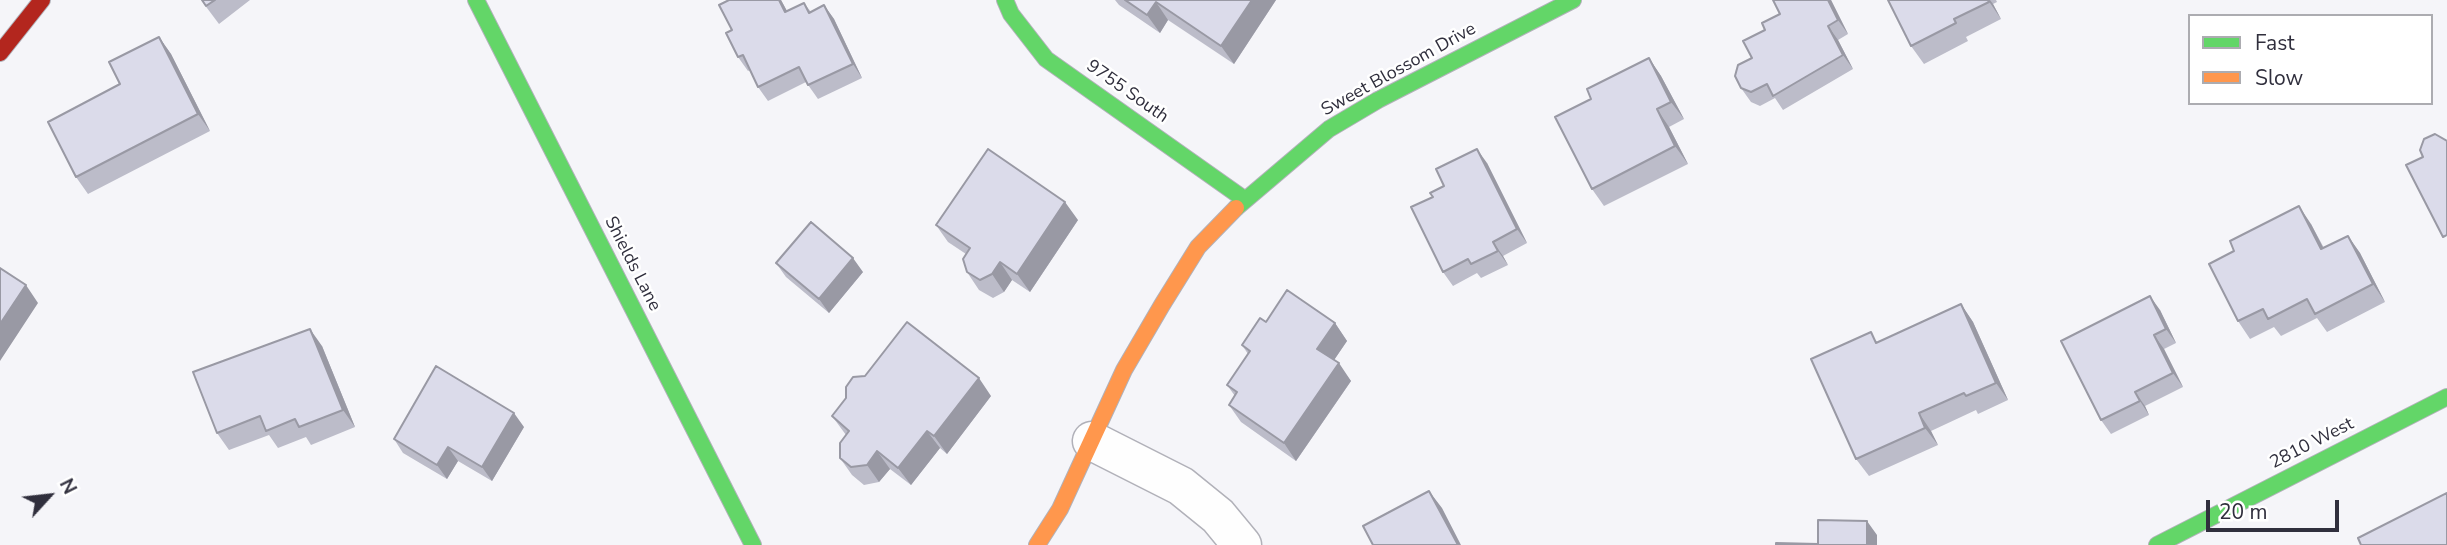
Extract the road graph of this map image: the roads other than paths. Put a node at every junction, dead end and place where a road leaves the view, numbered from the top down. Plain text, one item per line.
1 (42, 0) edge
2 (476, 0) edge
3 (1005, 0) edge
4 (1573, 0) edge
5 (0, 53) edge
6 (1244, 199) junction
7 (2447, 397) edge
8 (1092, 441) junction
9 (753, 545) edge
10 (1037, 545) edge
11 (1242, 545) edge
12 (2157, 545) edge

1 - 5 street
2 - 9 street, Shields Lane
3 - 6 street, 9755 South
4 - 6 street, Sweet Blossom Drive
6 - 8 street, Sweet Blossom Drive
7 - 12 street, 2810 West
8 - 10 street, Sweet Blossom Drive
8 - 11 street

